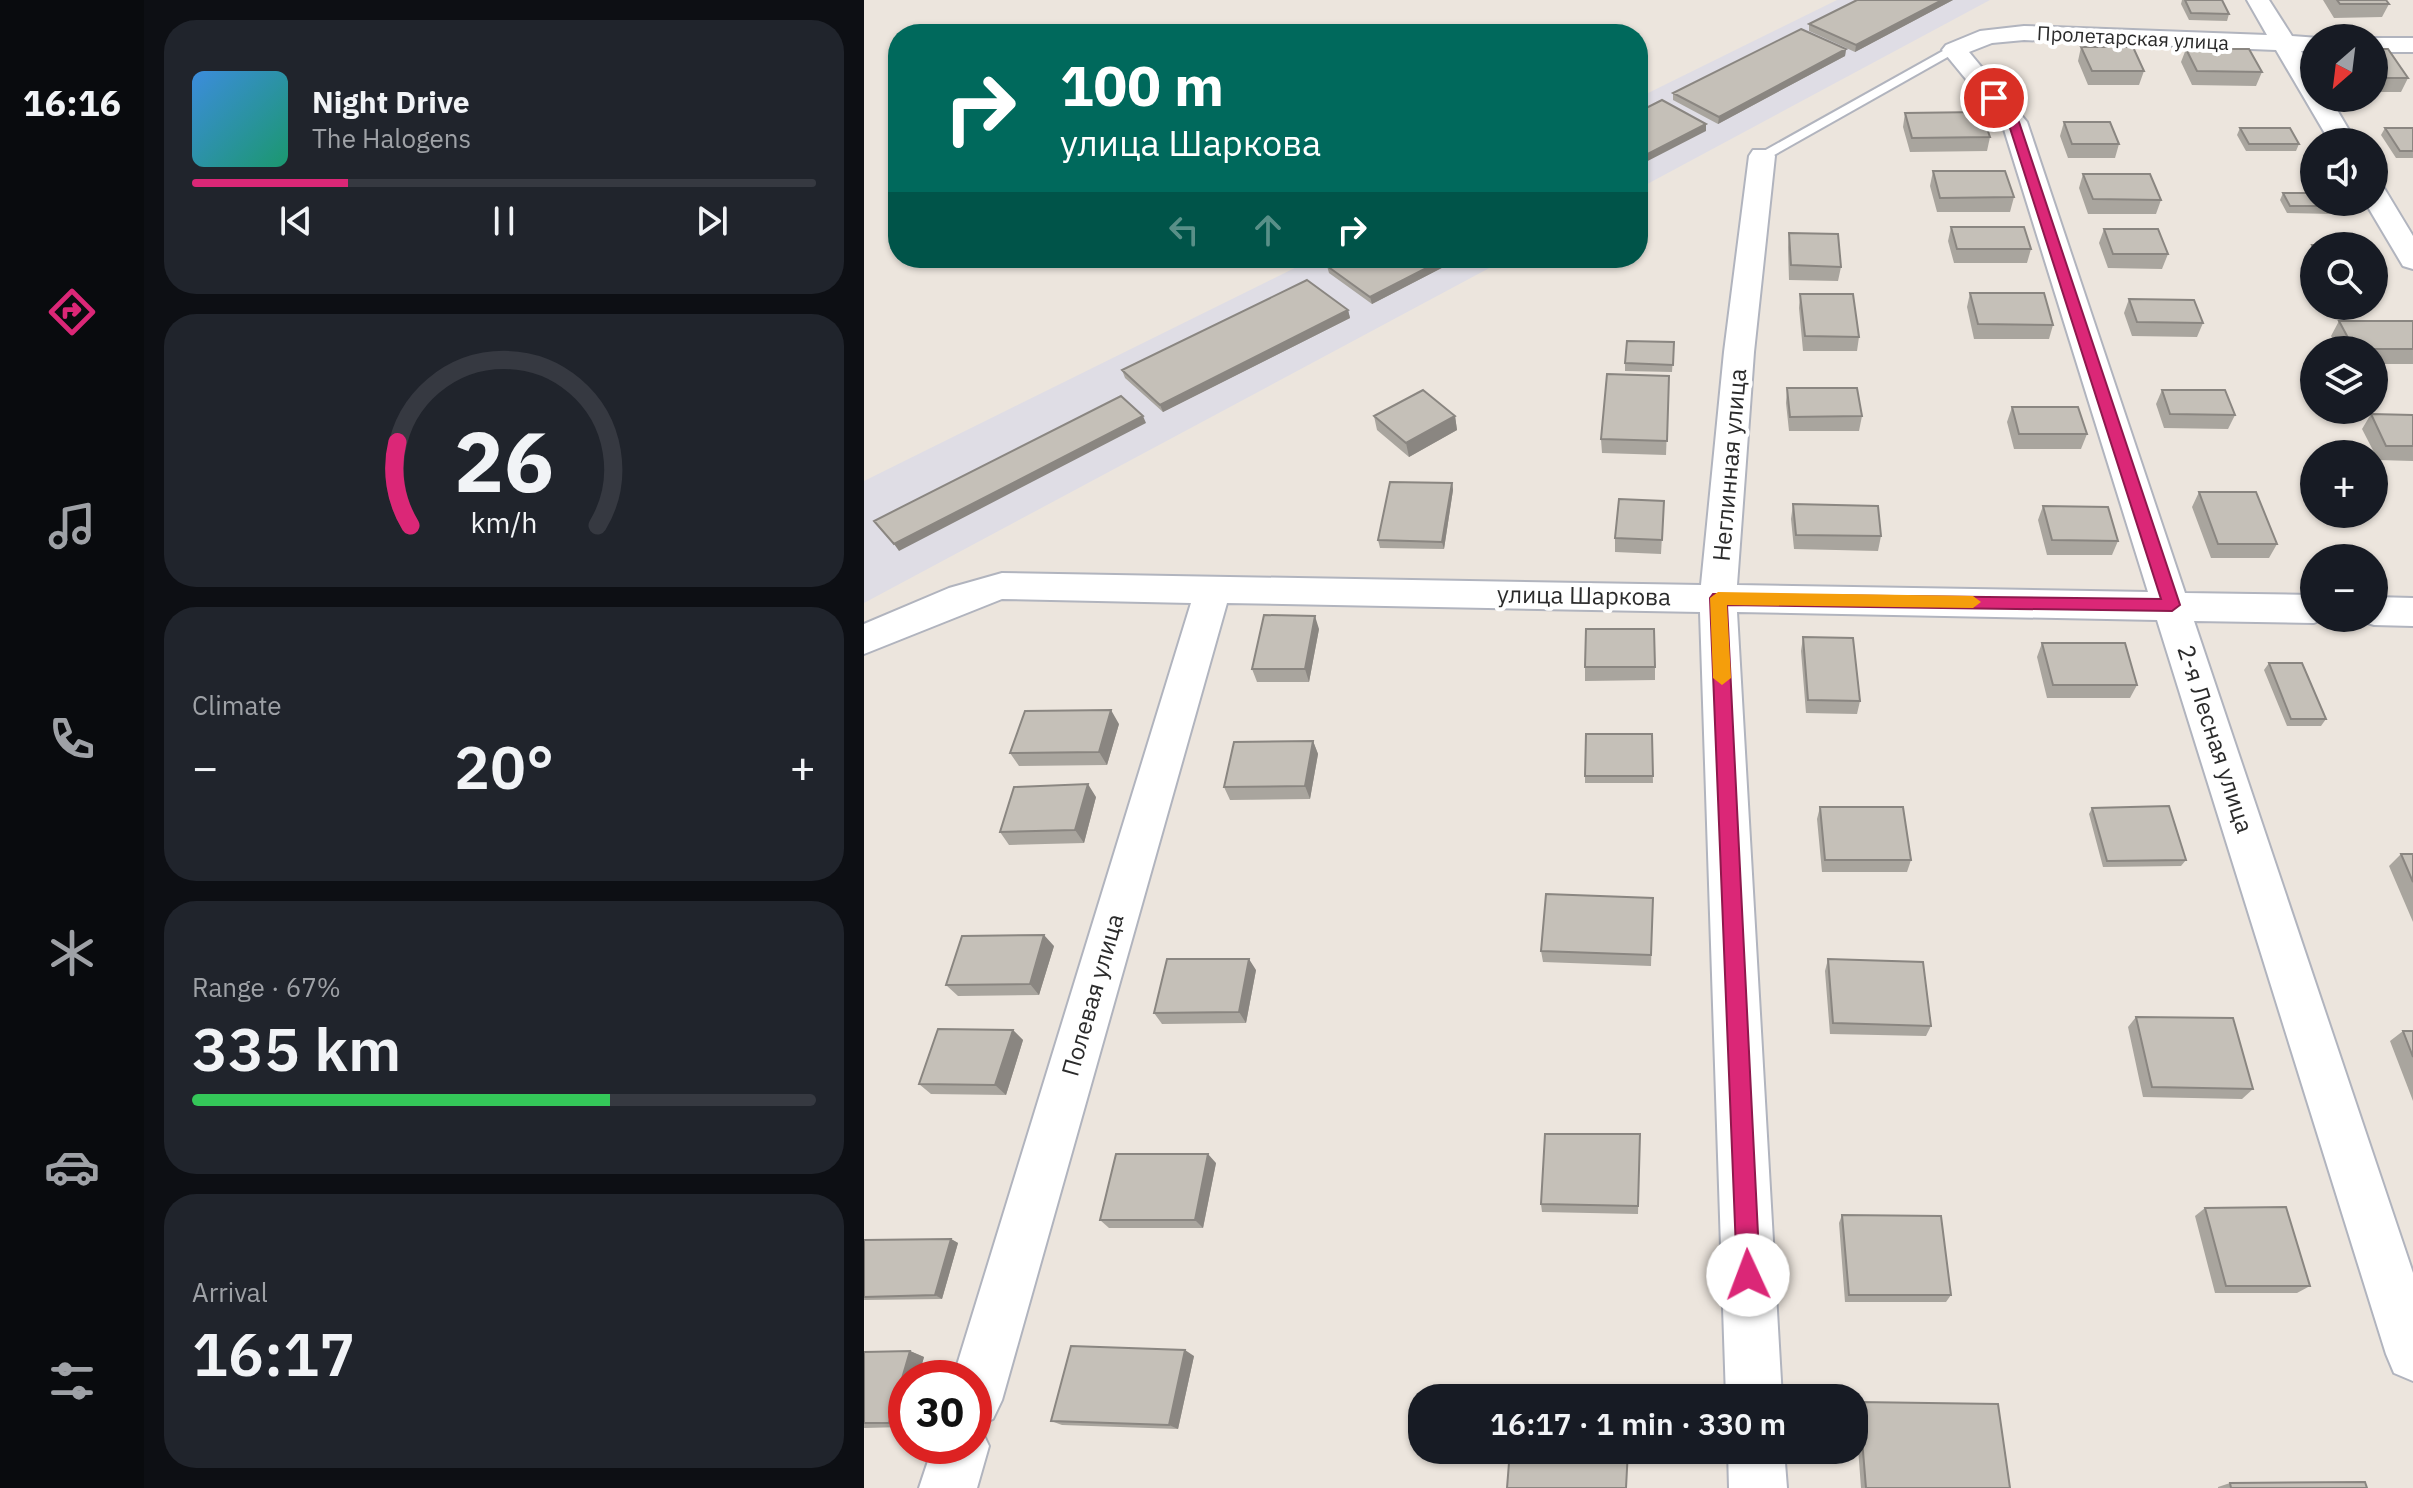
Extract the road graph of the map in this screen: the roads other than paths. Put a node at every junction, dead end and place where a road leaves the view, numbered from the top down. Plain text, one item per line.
1 (2258, 0) edge
2 (2285, 44) junction
3 (2300, 44) edge
4 (2388, 45) edge
5 (2413, 45) edge
6 (1954, 50) junction
7 (2300, 69) edge
8 (1762, 156) joint
9 (2387, 216) edge
10 (2413, 260) edge
11 (1213, 590) junction
12 (1718, 598) junction
13 (2172, 605) junction
14 (2300, 609) edge
15 (2388, 611) edge
16 (2413, 612) edge
17 (864, 640) edge
18 (2413, 1354) edge
19 (986, 1360) edge
20 (1753, 1384) edge
21 (955, 1464) edge
22 (1757, 1464) edge
23 (948, 1488) edge
24 (1758, 1488) edge

1 - 2 street
2 - 3 street, Пролетарская улица
2 - 6 street, Пролетарская улица
2 - 7 street
4 - 5 street
6 - 8 lane
6 - 13 street, 2-я Лесная улица
8 - 12 street, Неглинная улица
9 - 10 street
11 - 12 street, улица Шаркова
11 - 17 street, улица Шаркова
11 - 19 street, Полевая улица
12 - 13 street, улица Шаркова
12 - 20 street, Неглинная улица
13 - 14 street, улица Шаркова
13 - 18 street, 2-я Лесная улица
15 - 16 street
21 - 23 street
22 - 24 street

